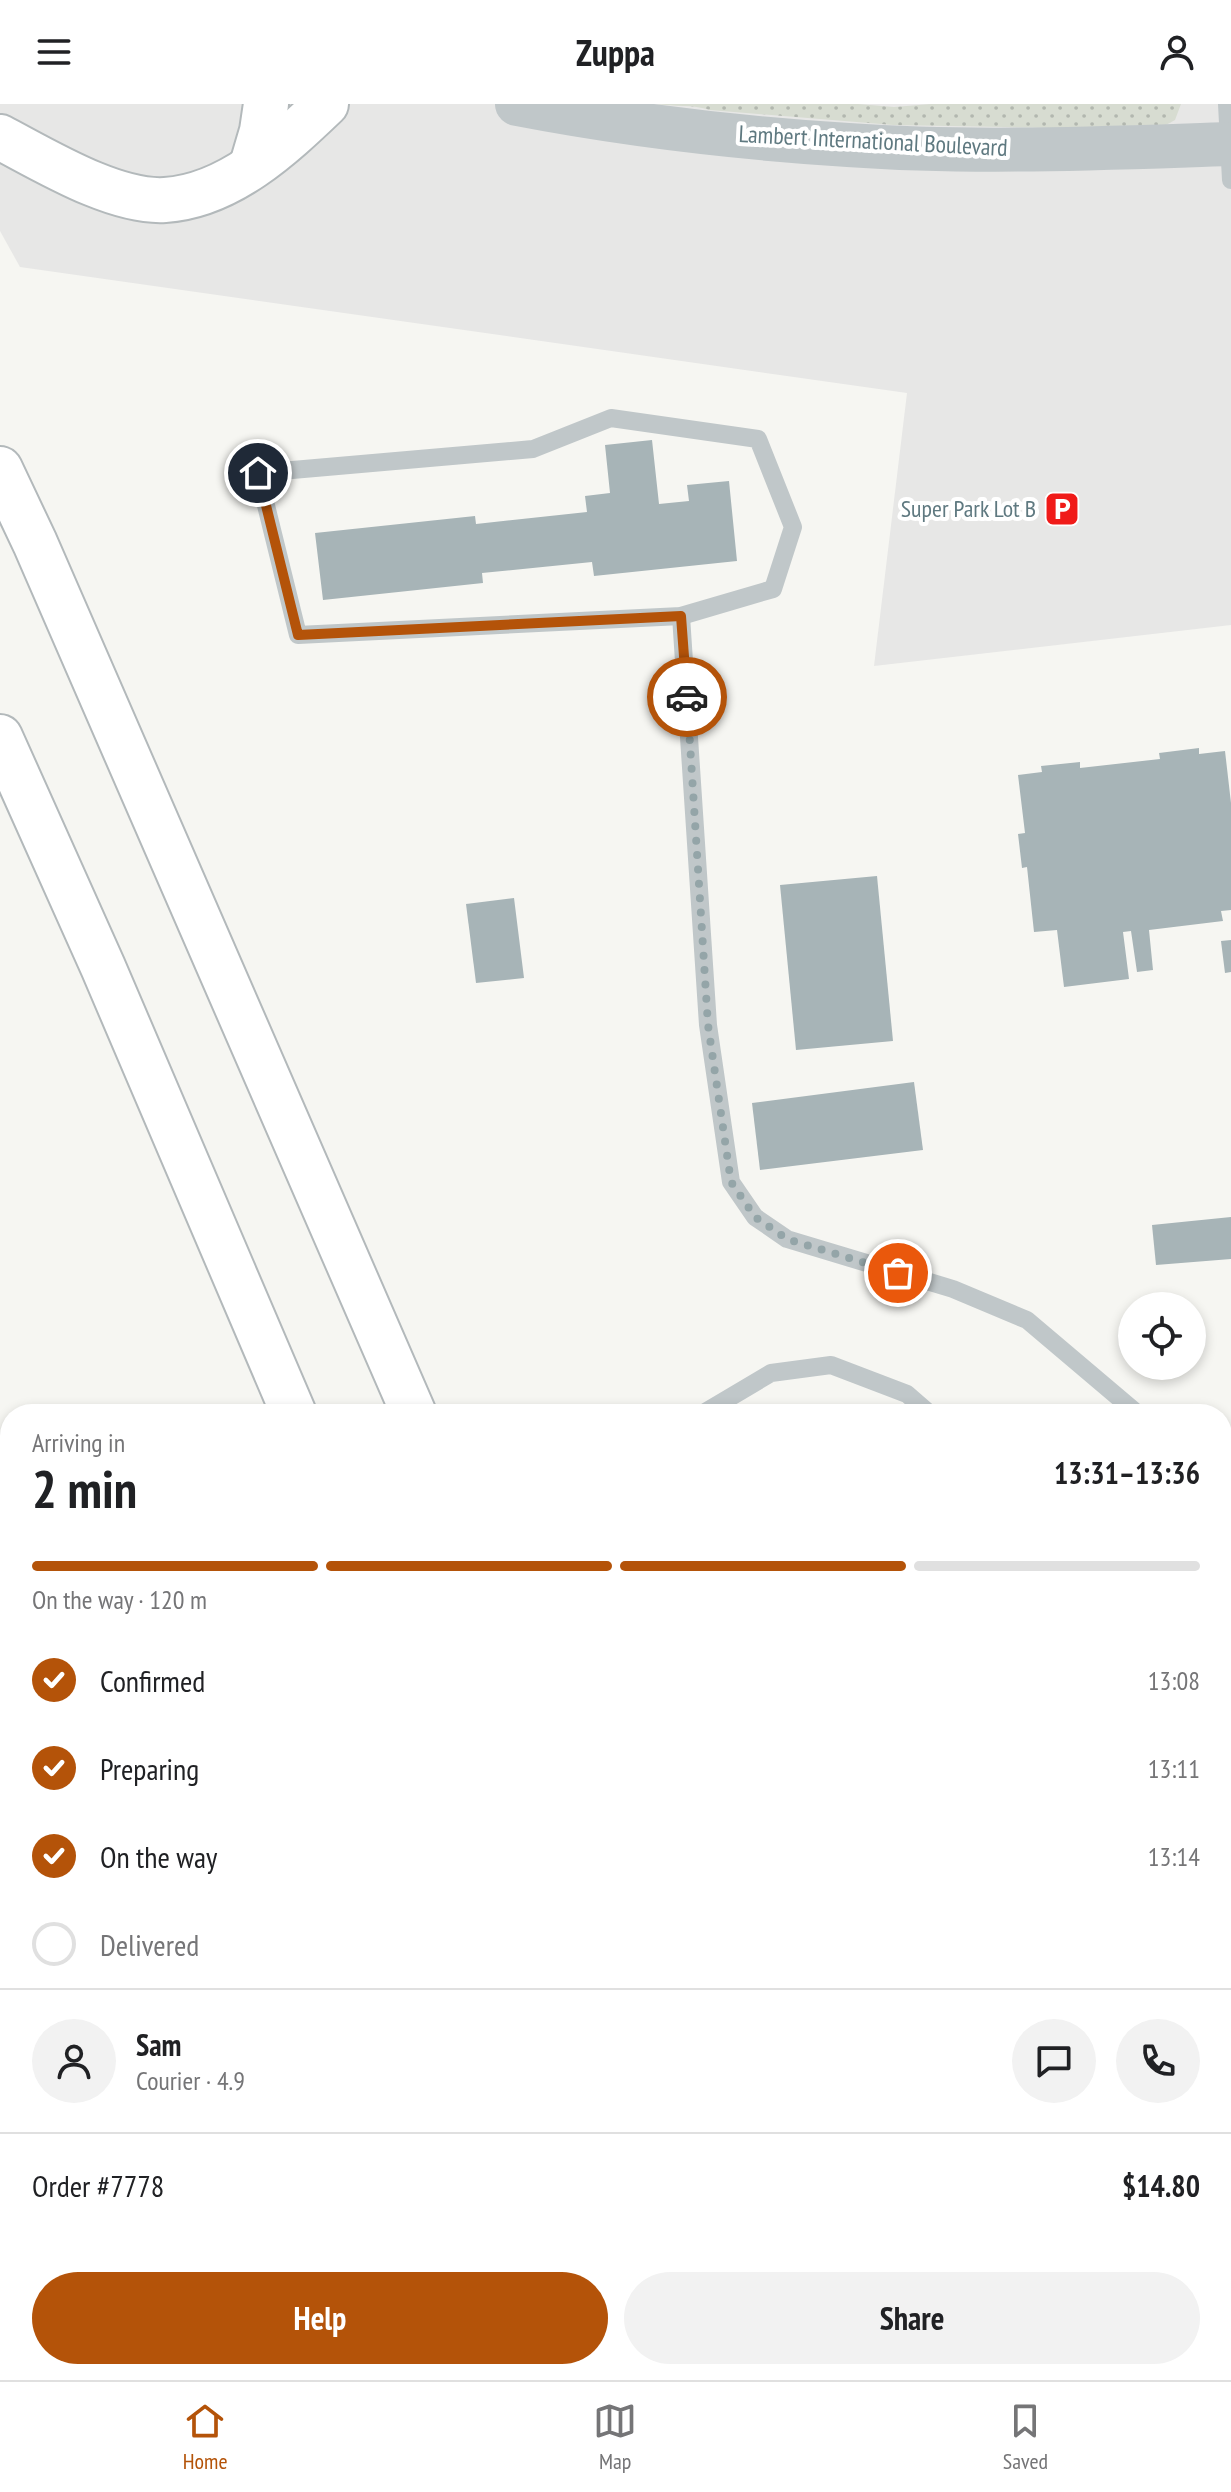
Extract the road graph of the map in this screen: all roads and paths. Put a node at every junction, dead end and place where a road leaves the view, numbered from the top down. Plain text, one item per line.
1 (266, 104) edge
2 (326, 104) edge
3 (517, 104) edge
4 (0, 137) edge
5 (1229, 143) edge
6 (252, 165) junction
7 (0, 469) edge
8 (681, 616) junction
9 (0, 737) edge
10 (290, 1404) edge
11 (410, 1404) edge
12 (719, 1404) edge
13 (918, 1404) edge
14 (1126, 1404) edge

1 - 6 highway
2 - 6 highway
3 - 5 street, Lambert International Boulevard
4 - 6 highway
7 - 11 highway
8 - 8 lane
8 - 14 lane
9 - 10 highway
12 - 13 lane

